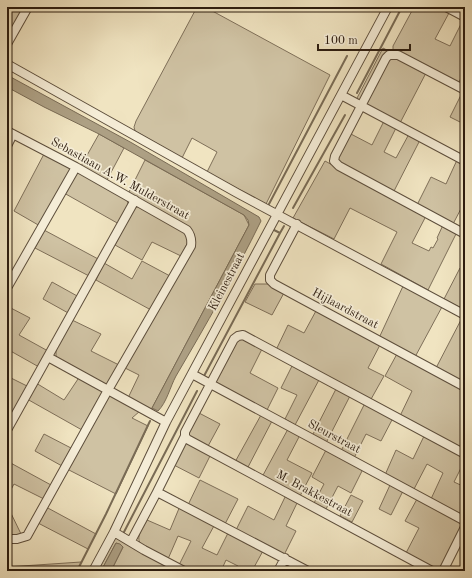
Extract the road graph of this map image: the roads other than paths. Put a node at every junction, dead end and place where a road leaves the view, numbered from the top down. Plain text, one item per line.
1 (28, 7) edge
2 (388, 7) edge
3 (446, 7) edge
4 (465, 17) edge
5 (7, 44) edge
6 (7, 64) edge
7 (465, 90) edge
8 (342, 95) junction
9 (362, 106) junction
10 (10, 132) edge
11 (7, 146) edge
12 (465, 161) edge
13 (76, 167) junction
14 (134, 200) junction
15 (277, 214) junction
16 (297, 224) junction
17 (465, 234) edge
18 (7, 288) edge
19 (465, 314) edge
20 (48, 357) junction
21 (192, 374) junction
22 (211, 384) junction
23 (465, 387) edge
24 (108, 390) junction
25 (166, 422) junction
26 (7, 430) edge
27 (185, 436) junction
28 (465, 454) edge
29 (157, 492) junction
30 (465, 521) edge
31 (465, 527) edge
32 (114, 532) junction
33 (7, 538) edge
34 (131, 541) junction
35 (284, 558) junction
36 (93, 571) edge
37 (184, 571) edge
38 (278, 571) edge
39 (308, 571) edge
40 (432, 571) edge
41 (442, 571) edge

1 - 5 street
2 - 8 street, Kleinestraat
3 - 4 street
6 - 15 street
7 - 9 street
8 - 9 street
8 - 15 street, Kleinestraat
9 - 12 street
9 - 17 street
10 - 11 street
10 - 13 street, Sebastiaan A.W. Mulderstraat
13 - 14 street, Sebastiaan A.W. Mulderstraat
13 - 18 street
14 - 20 street
14 - 24 street, Sebastiaan A.W. Mulderstraat
15 - 16 street
15 - 21 street, Kleinestraat
16 - 19 street
16 - 23 street, Hijlaardstraat
20 - 24 street
20 - 26 street
21 - 22 street, Sleurstraat
21 - 25 street, Kleinestraat
22 - 27 street
22 - 28 street
22 - 30 street, Sleurstraat
24 - 25 street
24 - 33 street
25 - 32 street, Kleinestraat
27 - 29 street
27 - 40 street, M. Brakkestraat
29 - 34 street
29 - 35 street
31 - 41 street
32 - 34 street
32 - 36 street, Kleinestraat
34 - 37 street
35 - 38 street
35 - 39 street

